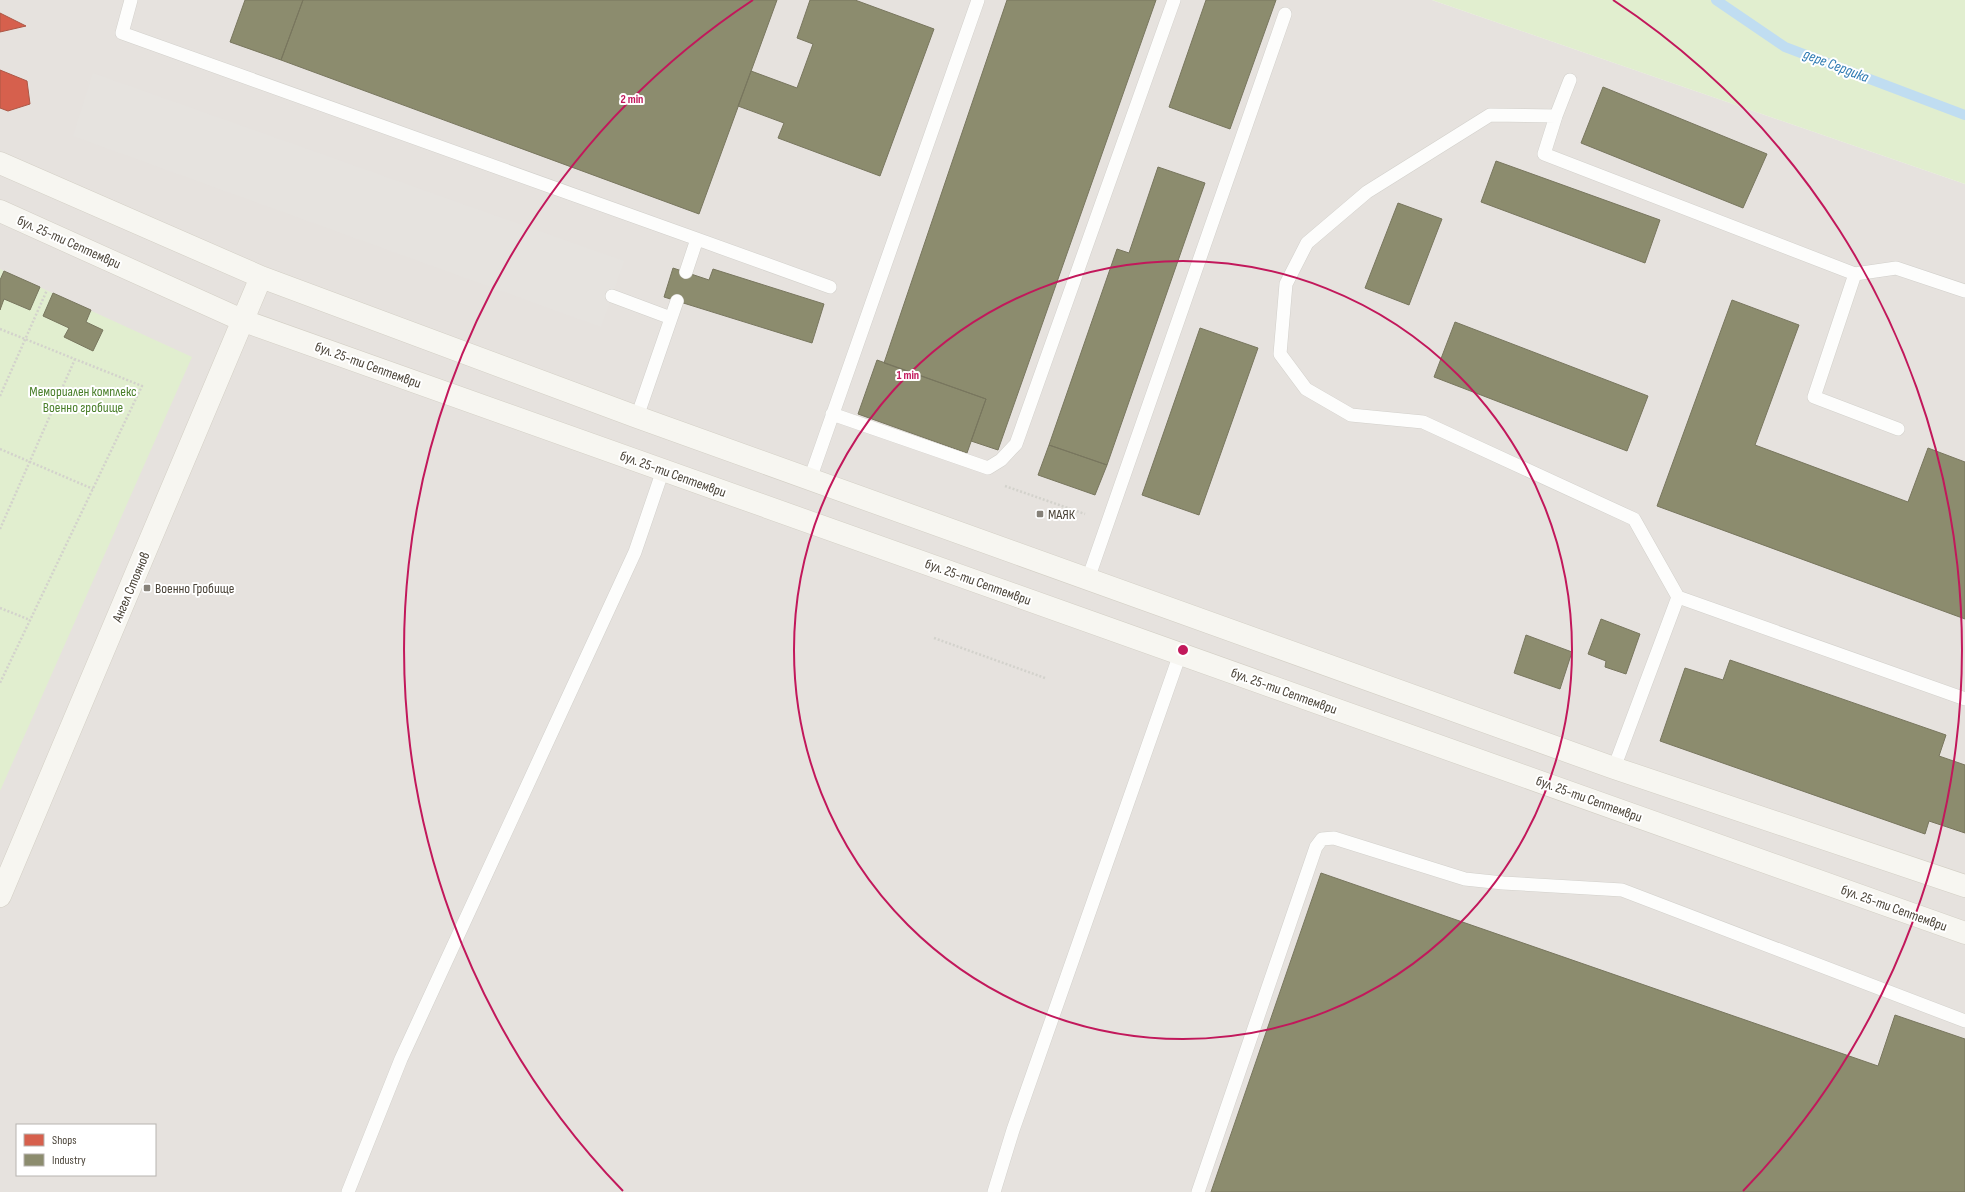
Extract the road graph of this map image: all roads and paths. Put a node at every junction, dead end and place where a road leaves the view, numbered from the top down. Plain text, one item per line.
1 (131, 0) edge
2 (978, 0) edge
3 (1174, 0) edge
4 (1285, 14) dead end
5 (1570, 80) dead end
6 (1556, 116) junction
7 (0, 163) edge
8 (0, 211) edge
9 (697, 239) junction
10 (686, 272) dead end
11 (1855, 274) junction
12 (261, 277) junction
13 (830, 287) dead end
14 (47, 290) dead end
15 (1965, 291) edge
16 (612, 296) dead end
17 (677, 301) dead end
18 (671, 318) junction
19 (244, 320) junction
20 (0, 329) edge
21 (25, 340) junction
22 (75, 360) junction
23 (0, 396) edge
24 (832, 414) junction
25 (637, 417) junction
26 (1898, 429) dead end
27 (0, 448) edge
28 (30, 462) junction
29 (663, 470) junction
30 (810, 479) junction
31 (93, 489) junction
32 (1027, 495) dead end
33 (1084, 514) dead end
34 (0, 529) edge
35 (1088, 579) junction
36 (1678, 597) junction
37 (0, 608) edge
38 (30, 620) junction
39 (934, 638) dead end
40 (1180, 654) junction
41 (1045, 678) dead end
42 (0, 683) edge
43 (1965, 699) edge
44 (1614, 768) junction
45 (1965, 886) edge
46 (0, 896) edge
47 (1965, 933) edge
48 (1965, 1021) edge
49 (348, 1192) edge
50 (994, 1192) edge
51 (1198, 1192) edge

1 - 9 lane
2 - 24 lane
3 - 24 lane
4 - 35 lane
5 - 6 lane
6 - 11 lane
6 - 36 lane
7 - 12 main road
8 - 19 main road, бул. 25-ти Септември
9 - 10 lane
9 - 13 lane
11 - 15 lane
11 - 26 lane
12 - 19 main road, Ангел Стоянов
12 - 25 main road
14 - 21 path
16 - 18 lane
17 - 18 lane
18 - 25 lane
19 - 29 main road, бул. 25-ти Септември
19 - 46 main road, Ангел Стоянов
20 - 21 path
21 - 22 path
21 - 23 path
22 - 28 path
22 - 31 path
24 - 30 lane
25 - 30 main road
27 - 28 path
28 - 31 path
28 - 34 path
29 - 40 main road, бул. 25-ти Септември
29 - 49 lane
30 - 35 main road
31 - 38 path
32 - 33 path
35 - 44 main road
36 - 43 lane
36 - 44 lane
37 - 38 path
38 - 42 path
39 - 41 path
40 - 47 main road, бул. 25-ти Септември
40 - 50 lane
44 - 45 main road
48 - 51 lane

